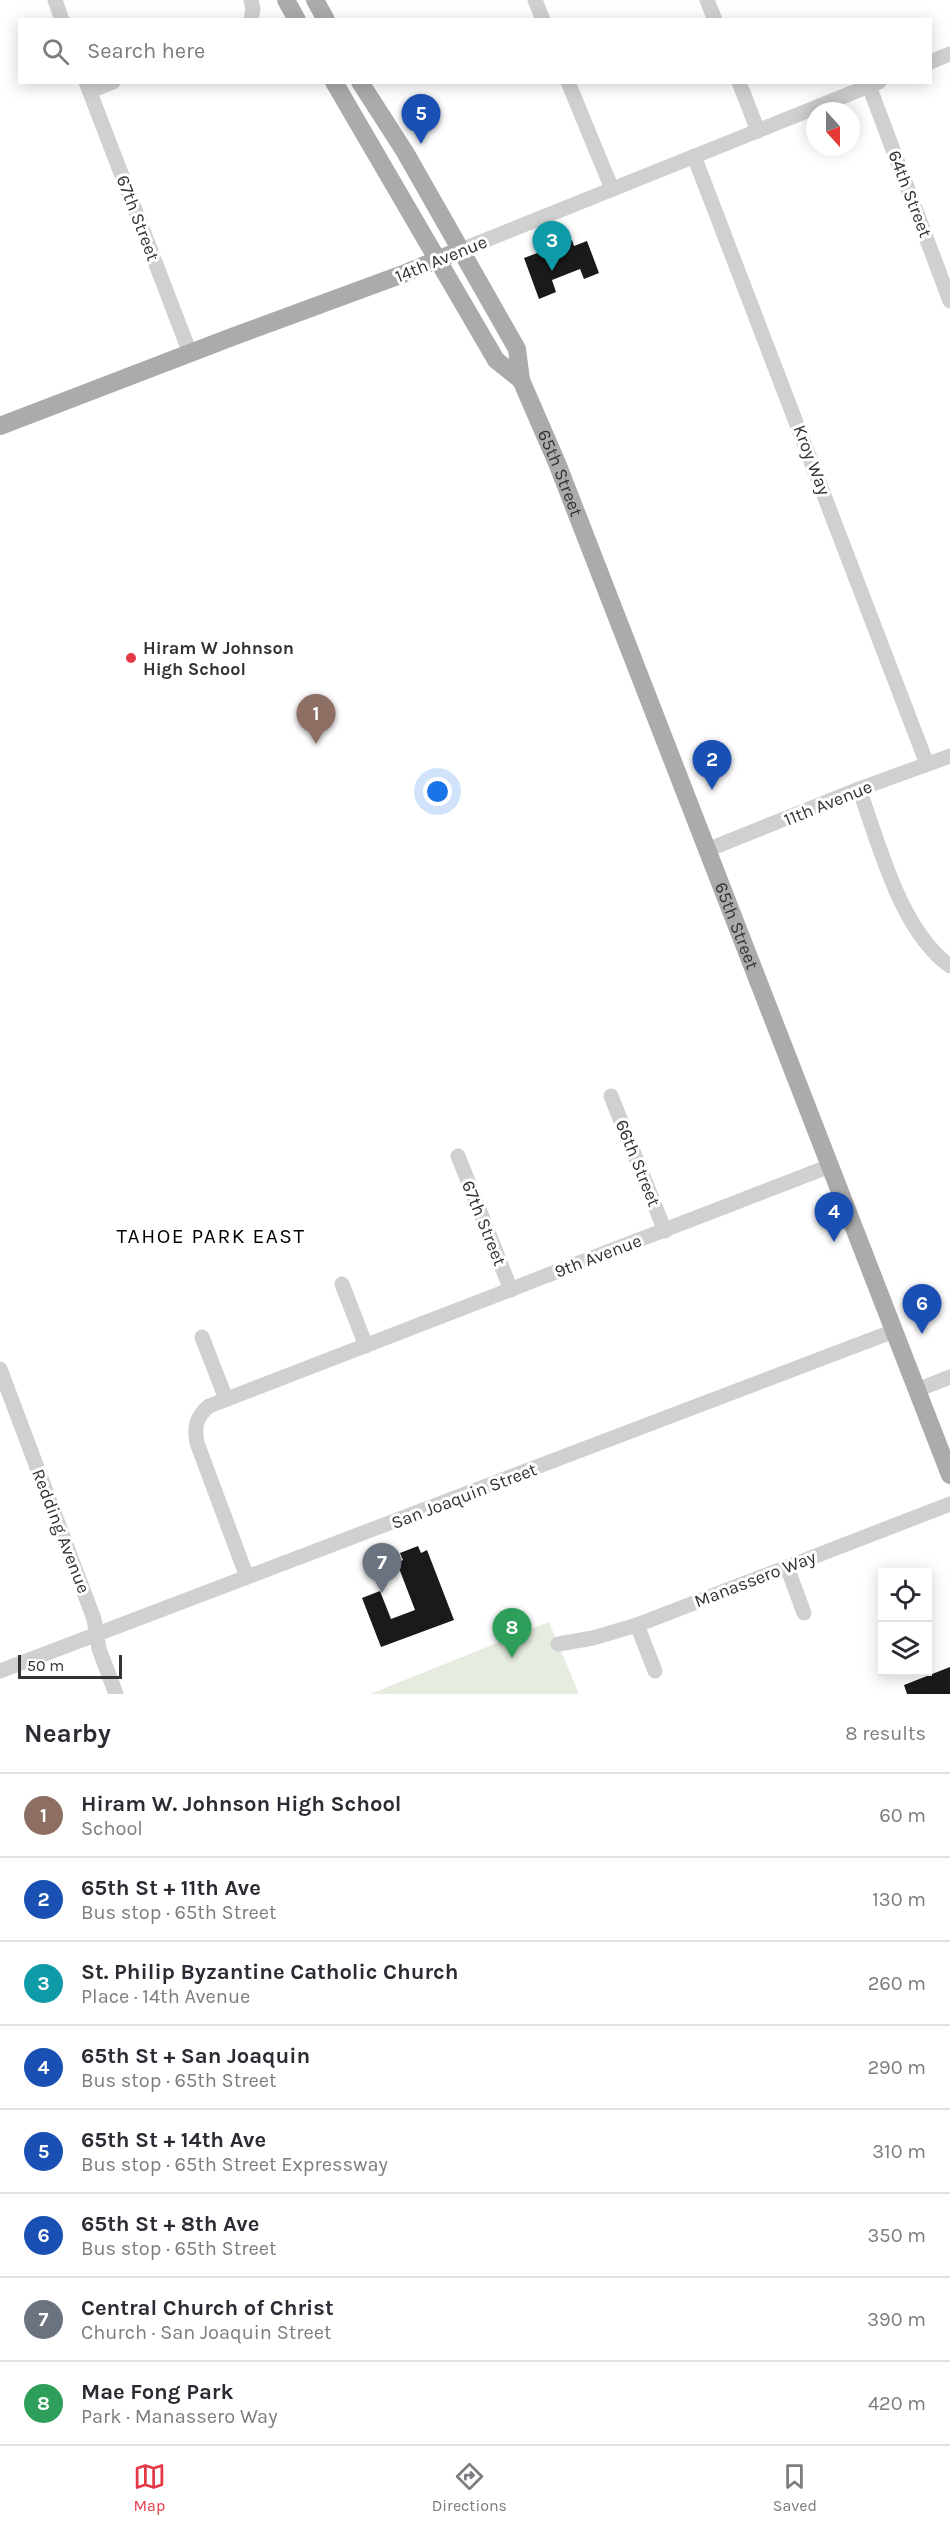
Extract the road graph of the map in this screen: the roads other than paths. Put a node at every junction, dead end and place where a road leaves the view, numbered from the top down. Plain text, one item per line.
1 (55, 0) edge
2 (251, 0) edge
3 (286, 0) edge
4 (315, 0) edge
5 (535, 0) edge
6 (707, 0) edge
7 (61, 18) edge
8 (251, 18) edge
9 (296, 18) edge
10 (325, 18) edge
11 (542, 18) edge
12 (714, 18) edge
13 (950, 54) edge
14 (932, 61) edge
15 (103, 84) edge
16 (335, 84) edge
17 (361, 84) edge
18 (569, 84) edge
19 (741, 84) edge
20 (874, 84) edge
21 (88, 87) edge
22 (758, 131) junction
23 (694, 156) junction
24 (612, 189) junction
25 (461, 250) junction
26 (438, 260) junction
27 (950, 301) edge
28 (189, 353) junction
29 (521, 381) junction
30 (0, 426) edge
31 (950, 756) edge
32 (927, 764) junction
33 (859, 789) junction
34 (707, 850) junction
35 (950, 966) edge
36 (611, 1096) dead end
37 (458, 1156) dead end
38 (830, 1166) junction
39 (665, 1231) junction
40 (342, 1284) dead end
41 (511, 1290) junction
42 (894, 1331) junction
43 (202, 1337) dead end
44 (366, 1346) junction
45 (0, 1370) edge
46 (950, 1377) edge
47 (917, 1390) junction
48 (226, 1399) junction
49 (950, 1474) edge
50 (950, 1504) edge
51 (787, 1567) junction
52 (248, 1577) junction
53 (804, 1613) dead end
54 (637, 1625) junction
55 (96, 1634) junction
56 (558, 1644) dead end
57 (0, 1671) edge
58 (654, 1671) dead end
59 (116, 1694) edge

1 - 7 street
2 - 8 street
3 - 9 main road
4 - 10 main road
5 - 11 street
6 - 12 street
13 - 14 street
15 - 21 street
16 - 26 main road, 65th Street
17 - 25 main road, 65th Street
18 - 24 street
19 - 22 street
20 - 22 street, 14th Avenue
20 - 27 street, 64th Street
21 - 28 street, 67th Street
22 - 23 street, 14th Avenue
23 - 24 street, 14th Avenue
23 - 32 street, Kroy Way
24 - 25 street, 14th Avenue
25 - 26 main road, 14th Avenue
25 - 29 main road, 65th Street
26 - 28 main road, 14th Avenue
26 - 29 main road, 65th Street
28 - 30 main road, 14th Avenue
29 - 34 main road, 65th Street
31 - 32 street, 11th Avenue
32 - 33 street, 11th Avenue
33 - 34 street, 11th Avenue
33 - 35 street
34 - 38 main road, 65th Street
36 - 39 street, 66th Street
37 - 41 street, 67th Street
38 - 39 street, 9th Avenue
38 - 42 main road, 65th Street
39 - 41 street, 9th Avenue
40 - 44 street
41 - 44 street, 9th Avenue
42 - 47 main road, 65th Street
42 - 52 street, San Joaquin Street
43 - 48 street
44 - 48 street, 9th Avenue
45 - 55 street, Redding Avenue
46 - 47 street
47 - 49 main road, 65th Street
48 - 52 street, 9th Avenue
50 - 51 street, Manassero Way
51 - 53 street
51 - 54 street, Manassero Way
52 - 55 street, San Joaquin Street
54 - 56 street, Manassero Way
54 - 58 street
55 - 57 street, San Joaquin Street
55 - 59 street, Redding Avenue

